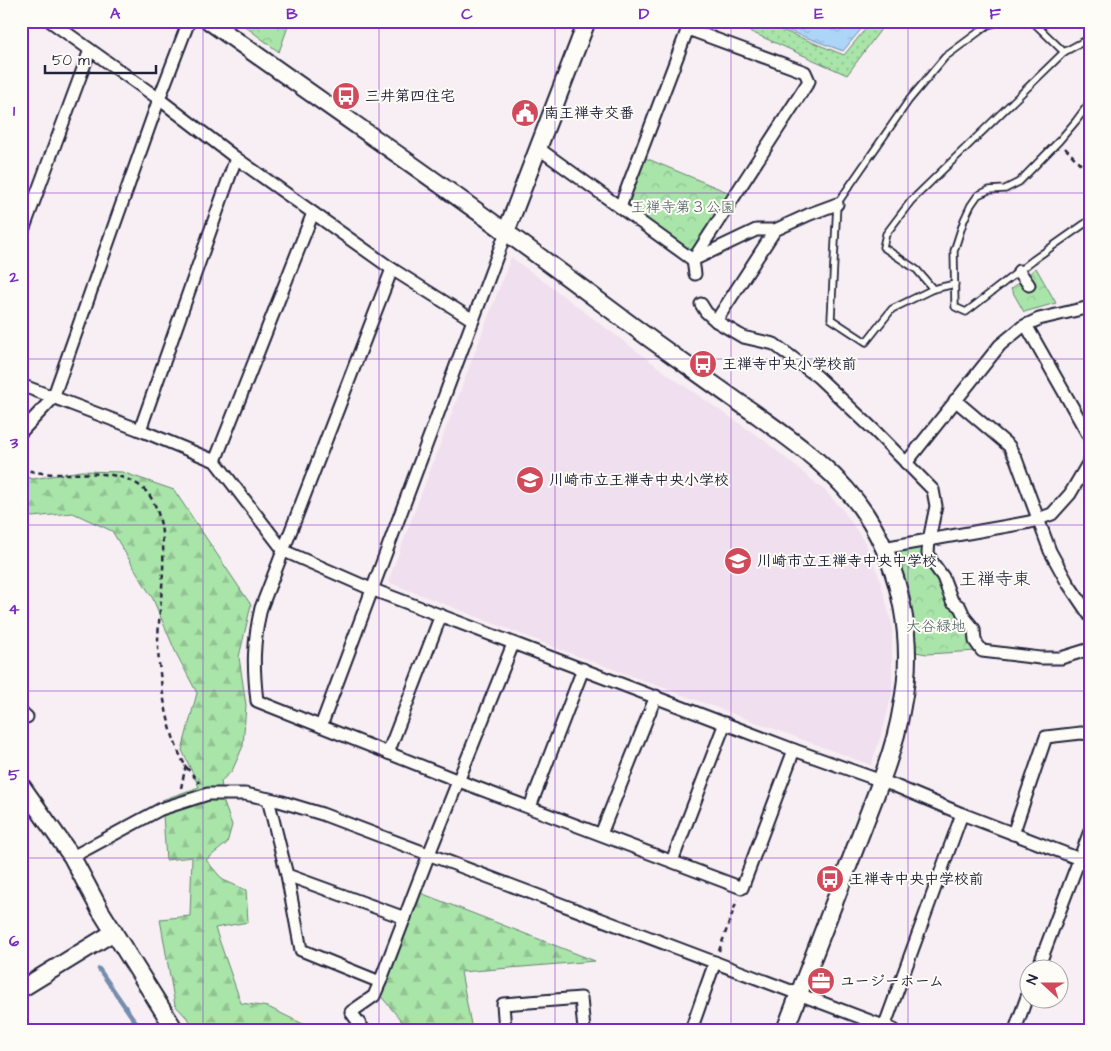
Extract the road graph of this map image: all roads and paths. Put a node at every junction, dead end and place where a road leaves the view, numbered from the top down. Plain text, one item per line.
1 (50, 21) edge
2 (189, 21) edge
3 (209, 21) edge
4 (587, 21) edge
5 (982, 21) edge
6 (1003, 21) edge
7 (1032, 21) edge
8 (689, 25) edge
9 (980, 32) junction
10 (1090, 38) edge
11 (90, 50) junction
12 (1064, 52) junction
13 (159, 99) junction
14 (1090, 102) edge
15 (1059, 141) junction
16 (538, 148) junction
17 (236, 158) junction
18 (1090, 174) edge
19 (837, 204) junction
20 (620, 207) junction
21 (313, 213) junction
22 (1090, 220) edge
23 (776, 230) junction
24 (506, 232) junction
25 (21, 236) edge
26 (693, 260) junction
27 (392, 269) junction
28 (1019, 271) junction
29 (695, 274) dead end
30 (955, 284) junction
31 (1029, 285) dead end
32 (933, 289) junction
33 (701, 304) dead end
34 (1090, 307) edge
35 (473, 320) junction
36 (716, 321) junction
37 (1026, 325) junction
38 (21, 385) edge
39 (52, 398) junction
40 (955, 400) junction
41 (140, 430) junction
42 (21, 432) edge
43 (1090, 438) edge
44 (1090, 460) edge
45 (215, 461) junction
46 (906, 462) junction
47 (21, 468) edge
48 (1037, 519) junction
49 (929, 540) junction
50 (883, 548) junction
51 (284, 551) junction
52 (371, 589) junction
53 (441, 615) junction
54 (1090, 616) edge
55 (513, 644) junction
56 (1090, 649) edge
57 (583, 669) junction
58 (656, 696) junction
59 (725, 723) junction
60 (321, 726) junction
61 (1090, 734) edge
62 (794, 750) junction
63 (388, 753) junction
64 (186, 765) junction
65 (459, 781) junction
66 (881, 781) junction
67 (21, 785) edge
68 (208, 794) junction
69 (268, 799) junction
70 (179, 802) junction
71 (530, 807) junction
72 (962, 814) junction
73 (1090, 831) edge
74 (601, 834) junction
75 (1013, 834) junction
76 (429, 854) junction
77 (72, 857) junction
78 (672, 861) junction
79 (1084, 861) edge
80 (287, 875) junction
81 (742, 888) junction
82 (405, 918) junction
83 (114, 932) junction
84 (1042, 958) edge
85 (715, 962) junction
86 (380, 982) junction
87 (21, 988) edge
88 (799, 994) junction
89 (1023, 1008) edge
90 (887, 1029) edge
91 (176, 1030) edge
92 (364, 1030) edge
93 (505, 1030) edge
94 (584, 1030) edge
95 (691, 1030) edge
96 (785, 1030) edge
97 (1015, 1030) edge

1 - 11 street
2 - 13 street
3 - 24 street
4 - 16 street
5 - 9 lane
6 - 9 lane
7 - 12 lane
8 - 20 street
8 - 26 street
9 - 19 lane
10 - 12 lane
11 - 13 street
11 - 25 street
12 - 32 lane
13 - 17 street
13 - 39 street
14 - 15 lane
15 - 18 path
15 - 30 lane
16 - 20 street
16 - 24 street
17 - 21 street
17 - 41 street
19 - 23 street
19 - 32 lane
20 - 26 street
21 - 27 street
21 - 45 street
22 - 28 lane
23 - 26 street
23 - 36 street
24 - 35 street
24 - 50 street
26 - 29 street
27 - 35 street
27 - 51 street
28 - 30 lane
28 - 31 street
30 - 32 lane
33 - 36 street
34 - 37 street
35 - 52 street
36 - 46 street
37 - 40 street
37 - 43 street
38 - 39 street
39 - 41 street
39 - 42 street
40 - 46 street
40 - 48 street
41 - 45 street
44 - 48 street
45 - 51 street
46 - 49 street
47 - 64 path
48 - 49 street
48 - 54 street
49 - 50 street
49 - 56 street
50 - 66 street
51 - 52 street
51 - 60 street
52 - 53 street
52 - 60 street
53 - 55 street
53 - 63 street
55 - 57 street
55 - 65 street
57 - 58 street
57 - 71 street
58 - 59 street
58 - 74 street
59 - 62 street
59 - 78 street
60 - 63 street
61 - 75 street
62 - 66 street
62 - 81 street
63 - 65 street
64 - 68 path
64 - 70 path
65 - 71 street
65 - 76 street
66 - 72 street
66 - 88 street
67 - 77 street
68 - 69 street
68 - 70 street
69 - 76 street
69 - 80 street
70 - 77 street
71 - 74 street
72 - 75 street
72 - 90 street
73 - 79 street
74 - 78 street
75 - 79 street
76 - 82 street
76 - 85 street
77 - 83 street
78 - 81 street
79 - 84 street
80 - 82 street
80 - 86 street
81 - 85 path
82 - 86 street
83 - 87 street
83 - 91 street
85 - 88 street
85 - 95 street
86 - 92 street
88 - 90 street
88 - 96 street
89 - 97 street
93 - 94 street

